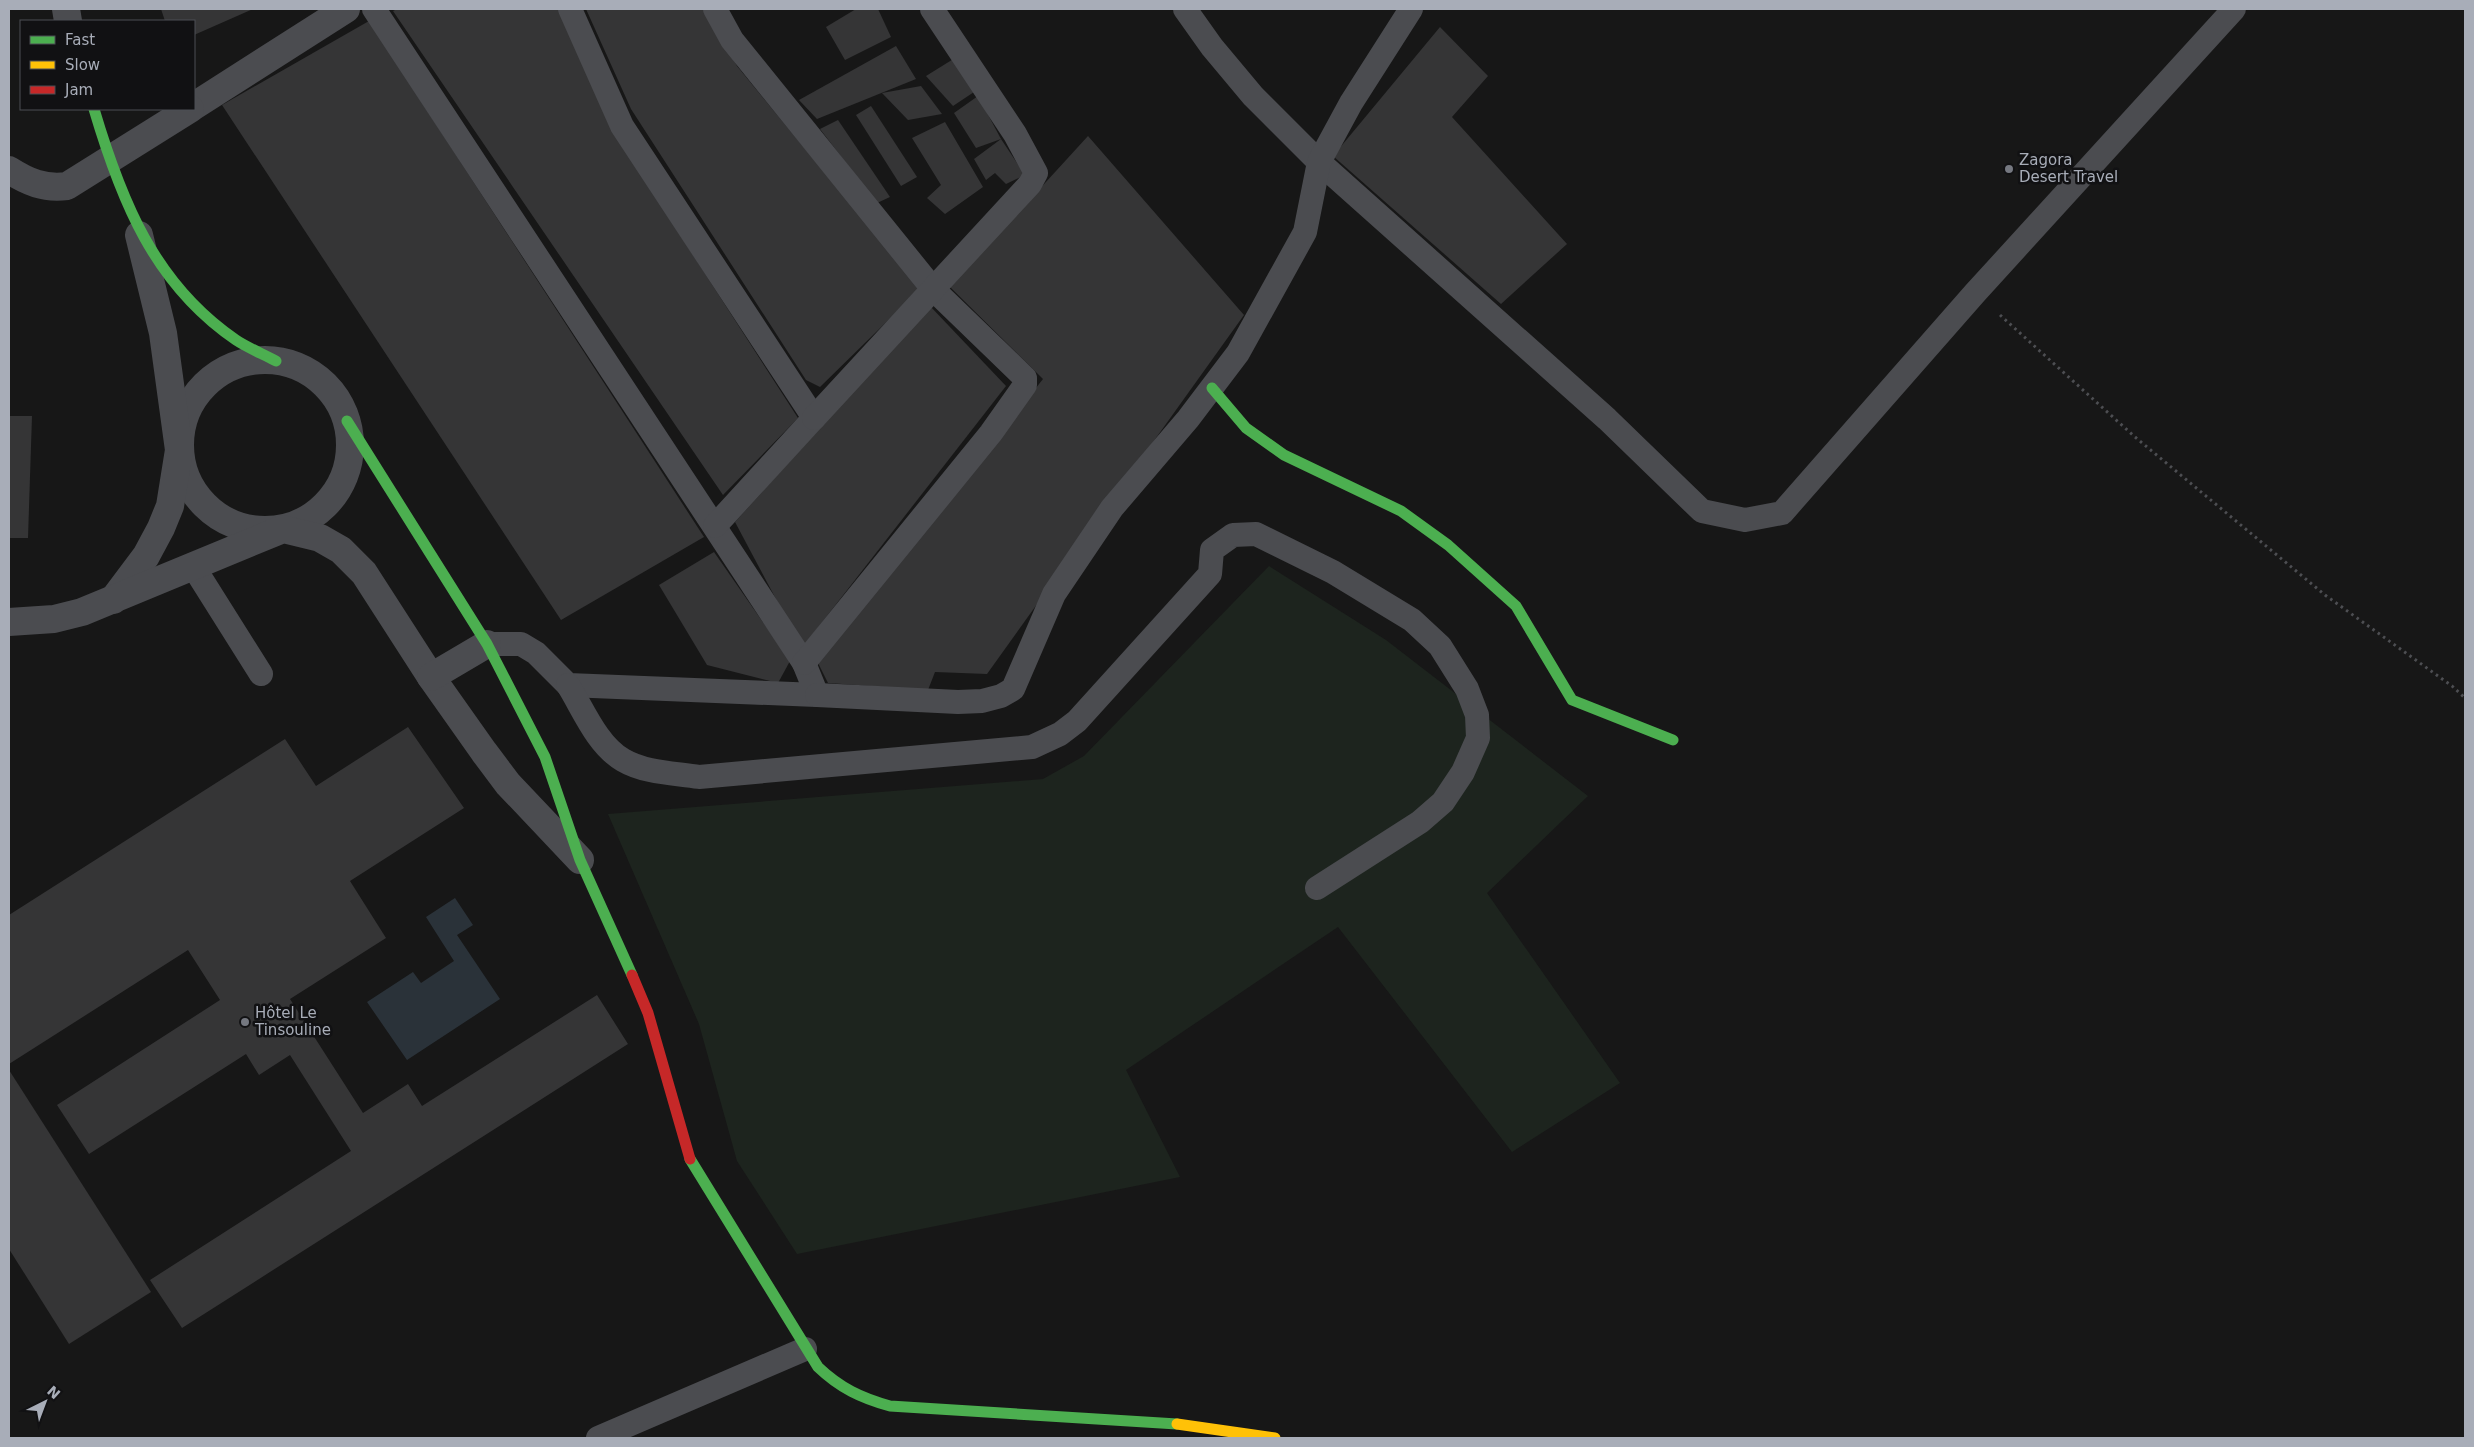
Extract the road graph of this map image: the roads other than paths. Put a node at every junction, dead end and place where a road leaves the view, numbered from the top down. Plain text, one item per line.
1 (346, 9) edge
2 (374, 9) edge
3 (570, 9) edge
4 (715, 9) edge
5 (932, 9) edge
6 (1185, 9) edge
7 (1412, 9) edge
8 (2234, 9) edge
9 (195, 105) edge
10 (94, 110) edge
11 (188, 110) edge
12 (108, 159) junction
13 (1319, 162) junction
14 (9, 170) edge
15 (137, 223) junction
16 (933, 289) junction
17 (276, 361) junction
18 (1212, 388) junction
19 (814, 418) junction
20 (347, 421) junction
21 (179, 450) junction
22 (715, 526) junction
23 (283, 529) junction
24 (193, 566) junction
25 (113, 600) junction
26 (9, 622) edge
27 (487, 644) junction
28 (804, 663) junction
29 (261, 674) dead end
30 (431, 677) junction
31 (568, 685) junction
32 (817, 695) junction
33 (1672, 740) dead end
34 (580, 860) junction
35 (1317, 888) dead end
36 (805, 1349) junction
37 (598, 1438) edge
38 (1275, 1438) edge

1 - 9 street
2 - 22 lane
3 - 19 lane
4 - 16 lane
5 - 16 lane
6 - 13 lane
7 - 13 lane
8 - 13 lane
10 - 12 street
11 - 12 street
12 - 14 street
12 - 15 street
13 - 18 lane
15 - 17 street
15 - 21 street
16 - 19 lane
16 - 28 lane
17 - 20 street
17 - 21 street
18 - 32 lane
18 - 33 street
19 - 22 lane
20 - 23 street
20 - 27 street
21 - 23 street
21 - 25 street
22 - 28 lane
23 - 24 street
23 - 30 street
24 - 25 street
24 - 29 lane
25 - 26 street
27 - 30 street
27 - 31 lane
27 - 34 street
28 - 32 lane
30 - 34 street
31 - 32 lane
31 - 35 lane
34 - 36 street
36 - 37 lane
36 - 38 street

